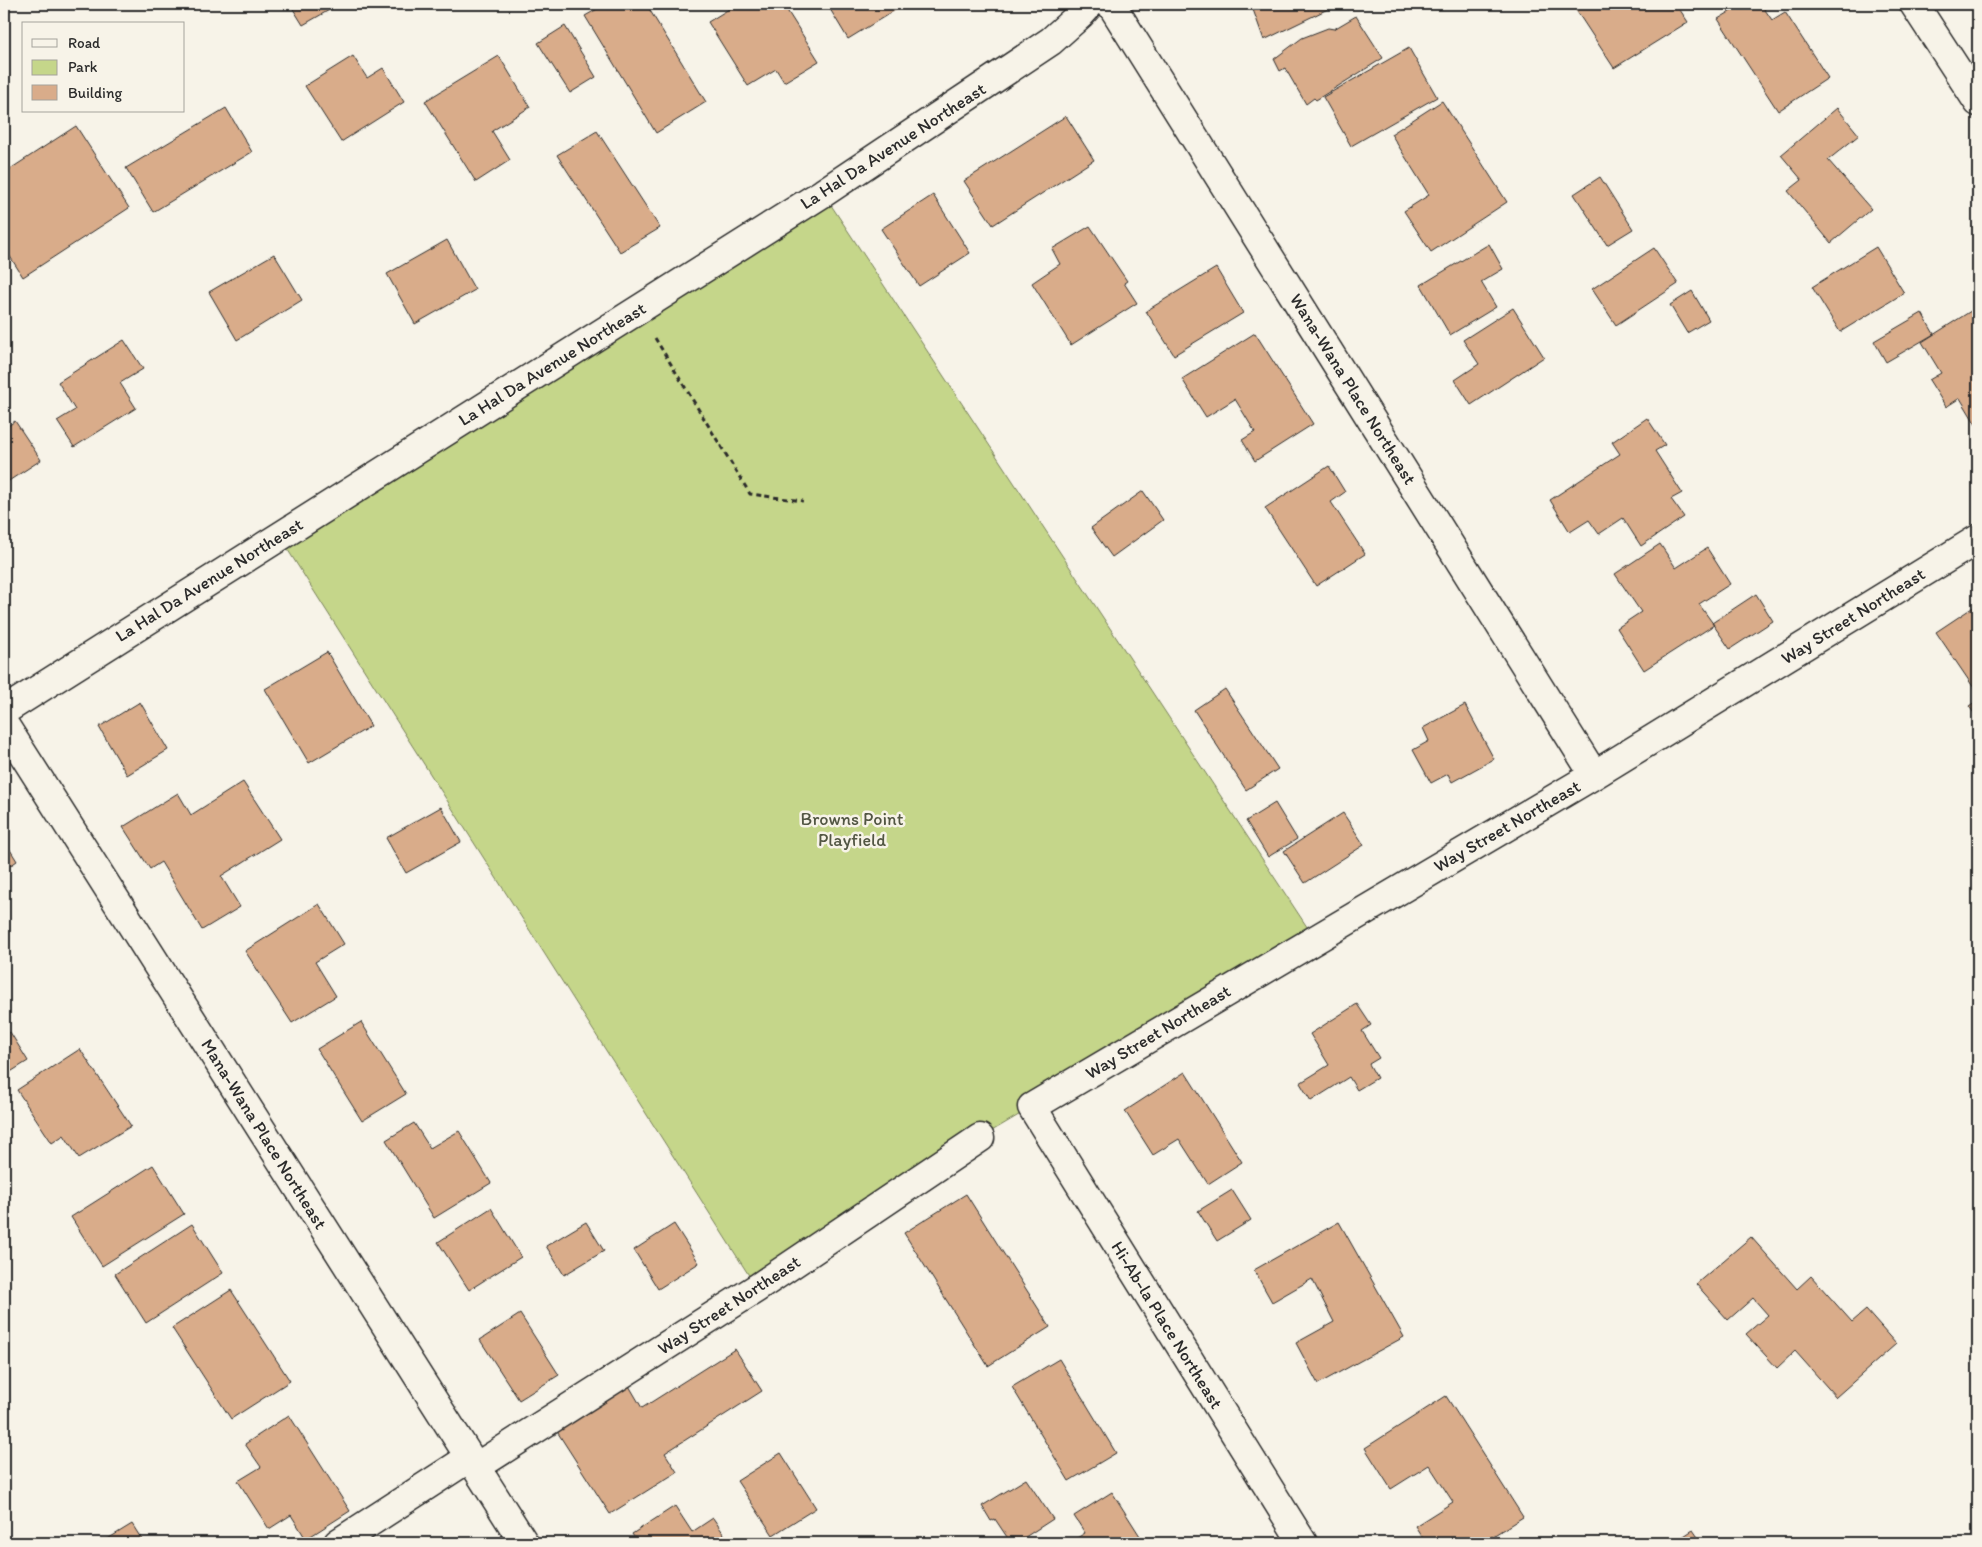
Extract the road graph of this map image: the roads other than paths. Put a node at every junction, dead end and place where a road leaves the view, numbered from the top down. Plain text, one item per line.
1 (1090, 4) edge
2 (1111, 4) edge
3 (1914, 4) edge
4 (1978, 102) edge
5 (1978, 539) edge
6 (4, 711) edge
7 (4, 724) edge
8 (1594, 775) junction
9 (1032, 1107) joint
10 (980, 1138) dead end
11 (472, 1463) junction
12 (338, 1543) edge
13 (524, 1543) edge
14 (1303, 1543) edge

1 - 6 street, La Hal Da Avenue Northeast
2 - 8 street, Wana-Wana Place Northeast
3 - 4 street
5 - 8 street, Way Street Northeast
7 - 11 street, Mana-Wana Place Northeast
8 - 9 street, Way Street Northeast
9 - 14 street, Hi-Ab-la Place Northeast
10 - 11 street, Way Street Northeast
11 - 12 street, Way Street Northeast
11 - 13 street, Mana-Wana Place Northeast

